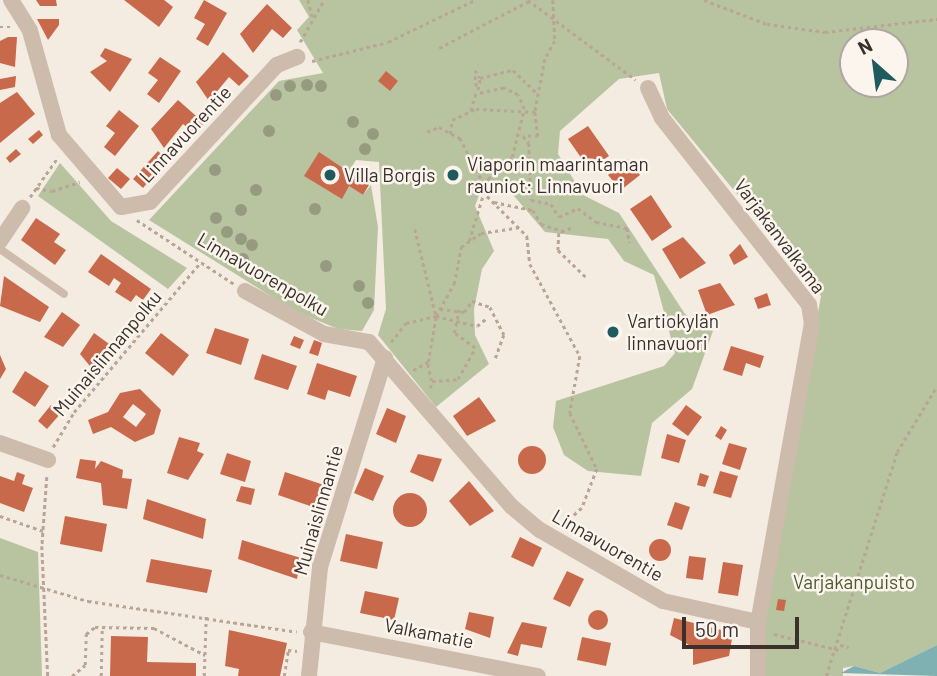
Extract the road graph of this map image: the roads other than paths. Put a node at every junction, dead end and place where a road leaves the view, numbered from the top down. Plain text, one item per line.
1 (11, 0) edge
2 (297, 57) road end
3 (648, 88) road end
4 (22, 208) road end
5 (0, 241) edge
6 (0, 249) edge
7 (245, 291) road end
8 (64, 295) dead end
9 (385, 358) junction
10 (0, 443) edge
11 (48, 460) road end
12 (758, 622) junction
13 (311, 632) junction
14 (309, 676) edge
15 (538, 676) edge
16 (758, 676) edge

1 - 2 street, Linnavuorentie
3 - 12 street, Varjakanvalkama
4 - 5 street
6 - 8 lane
7 - 9 street, Linnavuorenpolku
9 - 12 street, Linnavuorentie
9 - 13 street, Muinaislinnantie
10 - 11 street
12 - 16 street, Varjakanvalkama
13 - 14 street, Muinaislinnantie
13 - 15 street, Valkamatie

